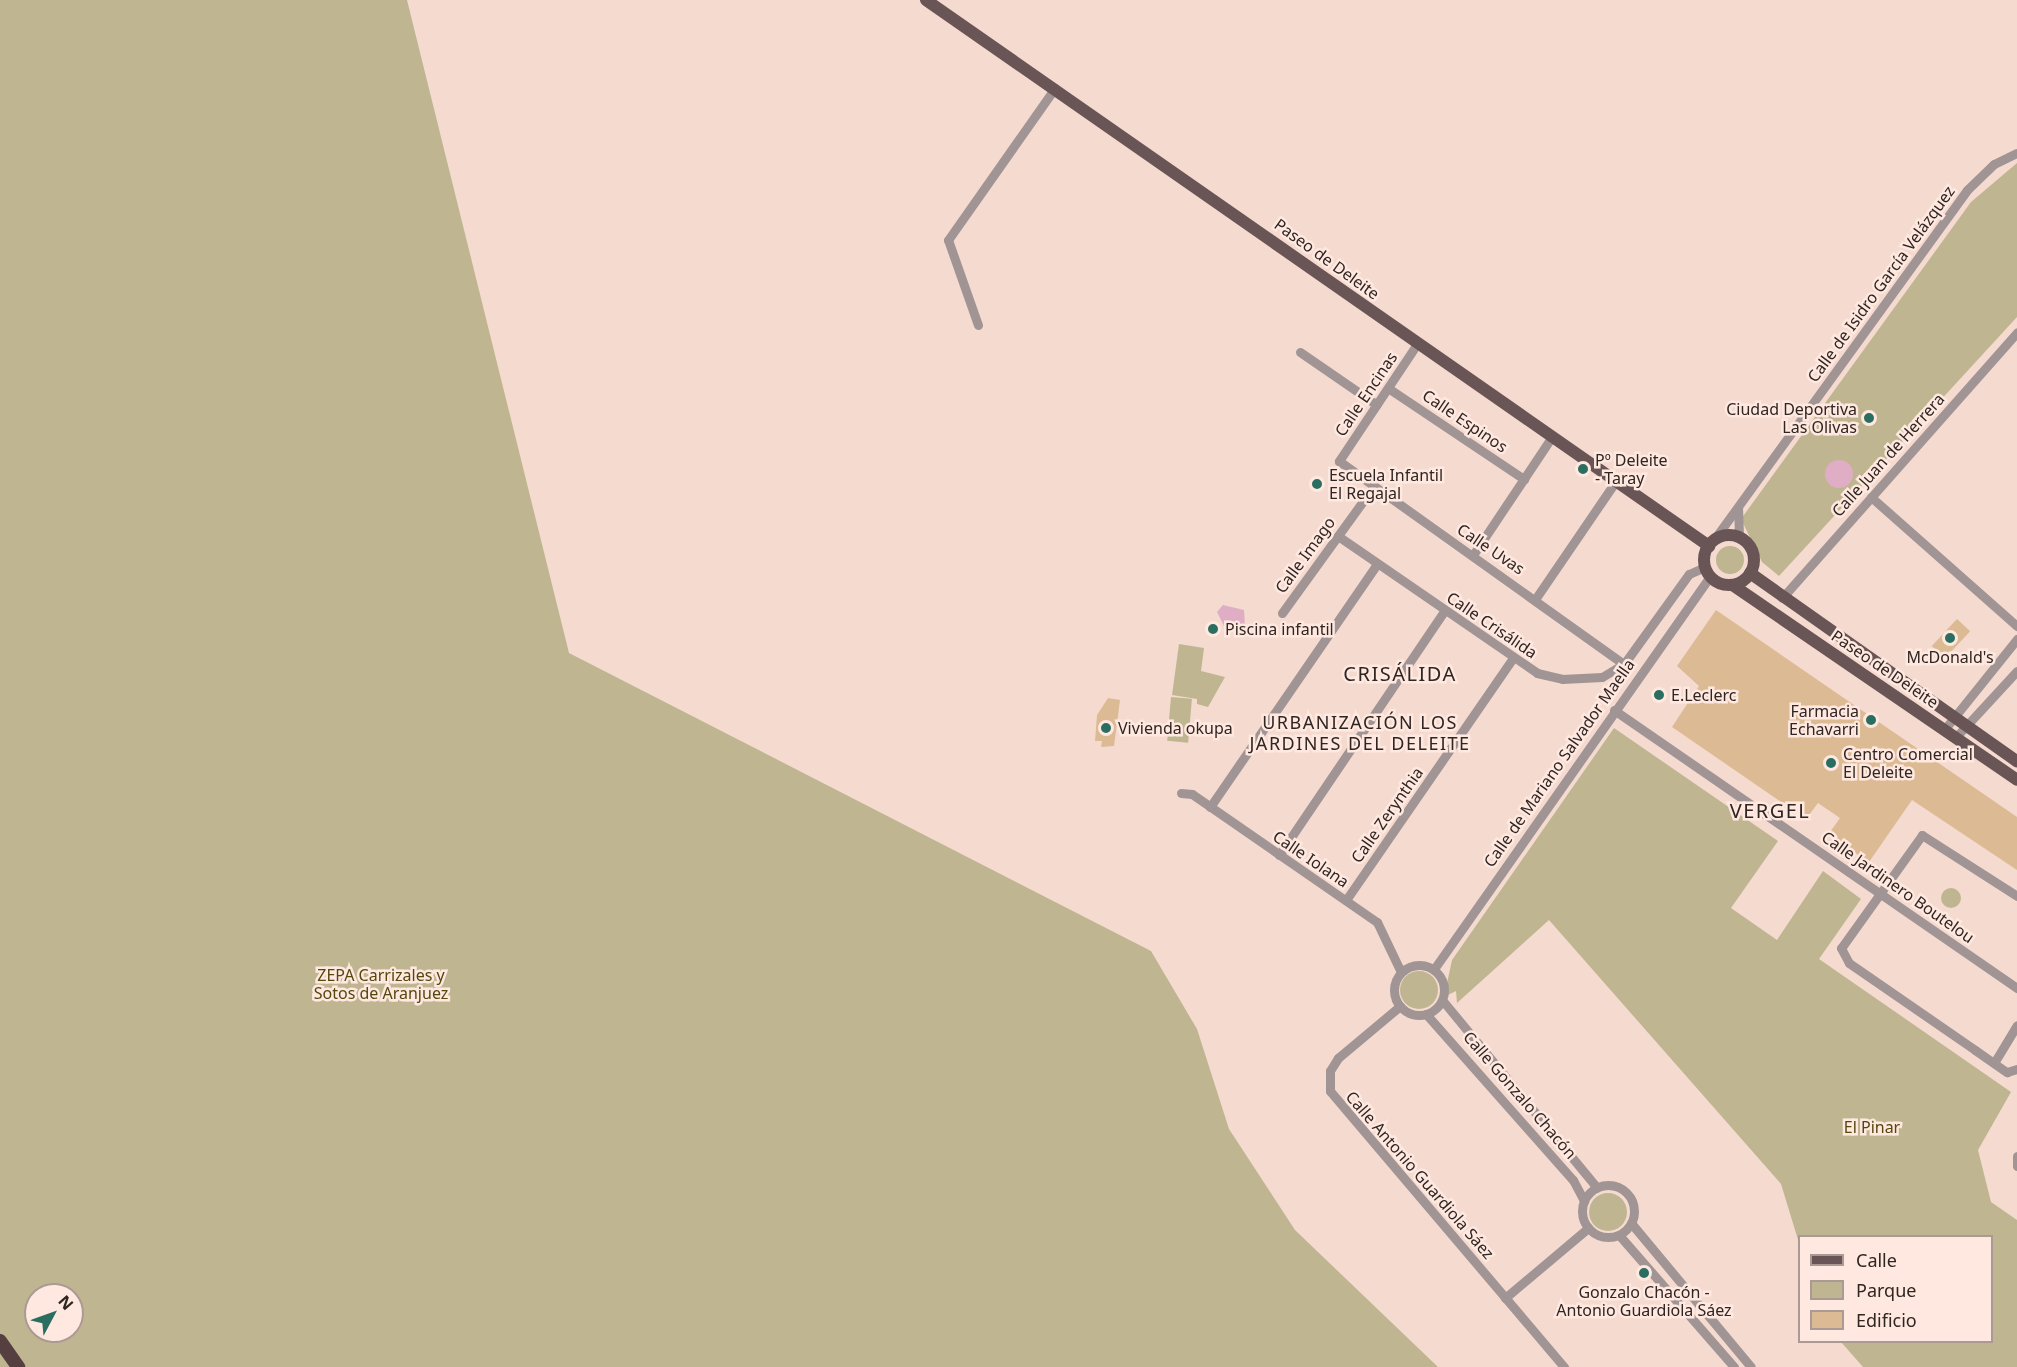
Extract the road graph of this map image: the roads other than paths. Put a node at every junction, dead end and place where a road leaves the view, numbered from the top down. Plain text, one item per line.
1 (926, 0) edge
2 (1055, 88) junction
3 (2017, 153) edge
4 (978, 325) dead end
5 (2017, 332) edge
6 (1417, 344) junction
7 (1300, 352) dead end
8 (1389, 388) junction
9 (1377, 405) junction
10 (1551, 438) junction
11 (1339, 461) joint
12 (1524, 479) junction
13 (1615, 482) junction
14 (1374, 486) junction
15 (1871, 496) junction
16 (1740, 504) junction
17 (1338, 536) junction
18 (1739, 537) junction
19 (1711, 543) junction
20 (1473, 555) junction
21 (1377, 564) junction
22 (1708, 572) junction
23 (1750, 573) junction
24 (1734, 586) junction
25 (1536, 598) junction
26 (1782, 598) junction
27 (1444, 611) junction
28 (1282, 613) dead end
29 (2017, 626) edge
30 (2017, 639) edge
31 (1513, 658) junction
32 (1624, 664) junction
33 (2017, 671) edge
34 (1614, 710) junction
35 (1951, 715) junction
36 (1967, 727) junction
37 (1944, 730) junction
38 (1956, 737) junction
39 (2017, 761) edge
40 (2017, 780) edge
41 (1181, 793) dead end
42 (1210, 807) junction
43 (1279, 855) junction
44 (1878, 891) junction
45 (2017, 896) edge
46 (1346, 900) junction
47 (1434, 969) junction
48 (1401, 972) junction
49 (2017, 988) edge
50 (1443, 1000) junction
51 (1400, 1006) junction
52 (1426, 1014) junction
53 (2017, 1026) edge
54 (1994, 1063) junction
55 (2017, 1069) edge
56 (2017, 1156) edge
57 (2017, 1166) edge
58 (1597, 1188) junction
59 (1584, 1201) junction
60 (1631, 1223) junction
61 (1588, 1228) junction
62 (1619, 1234) junction
63 (1505, 1298) junction
64 (0, 1341) edge
65 (18, 1367) edge
66 (1564, 1367) edge
67 (1734, 1367) edge
68 (1751, 1367) edge

1 - 2 main road, Paseo de Deleite
2 - 4 street
2 - 6 main road, Paseo de Deleite
3 - 16 street, Calle de Isidro García Velázquez
5 - 15 street, Calle Juan de Herrera
6 - 8 street, Calle Encinas
6 - 10 main road, Paseo de Deleite
7 - 9 street
8 - 9 street, Calle Encinas
8 - 12 street, Calle Espinos
9 - 11 street, Calle Encinas
10 - 12 street
10 - 13 main road, Paseo de Deleite
11 - 14 street, Calle Uvas
12 - 20 street
13 - 19 main road, Paseo de Deleite
13 - 25 street
14 - 17 street, Calle Imago
14 - 20 street, Calle Uvas
15 - 26 street, Calle Juan de Herrera
15 - 29 street
16 - 18 street
16 - 19 street, Calle de Isidro García Velázquez
17 - 21 street, Calle Crisálida
17 - 28 street, Calle Imago
18 - 19 main road
18 - 23 main road
19 - 22 main road
20 - 25 street, Calle Uvas
21 - 27 street, Calle Crisálida
21 - 42 street
22 - 24 main road
22 - 32 street, Calle Crisálida
22 - 34 street, Calle de Mariano Salvador Maella
23 - 24 main road
23 - 26 main road, Paseo de Deleite
24 - 37 main road, Paseo de Deleite
25 - 32 street, Calle Uvas
26 - 35 main road, Paseo de Deleite
27 - 31 street, Calle Crisálida
27 - 43 street
30 - 35 street
31 - 32 street, Calle Crisálida
31 - 46 street, Calle Zerynthia
33 - 36 street
34 - 44 street, Calle Jardinero Boutelou
34 - 47 street, Calle de Mariano Salvador Maella
35 - 36 main road, Paseo de Deleite
35 - 37 street
36 - 38 street
36 - 39 main road, Paseo de Deleite
37 - 38 main road, Paseo de Deleite
38 - 40 main road, Paseo de Deleite
41 - 42 street, Calle Iolana
42 - 43 street, Calle Iolana
43 - 46 street, Calle Iolana
44 - 45 street
44 - 49 street, Calle Jardinero Boutelou
44 - 54 street
46 - 48 street, Calle Iolana
47 - 48 street
47 - 50 street
48 - 51 street
50 - 52 street
50 - 58 street, Calle Gonzalo Chacón
51 - 52 street
51 - 63 street, Calle Antonio Guardiola Sáez
52 - 59 street, Calle Gonzalo Chacón
53 - 54 street
54 - 55 street
56 - 57 street
58 - 59 street
58 - 60 street
59 - 61 street
60 - 62 street
60 - 68 street
61 - 62 street
61 - 63 street
62 - 67 street
63 - 66 street, Calle Antonio Guardiola Sáez
64 - 65 highway

